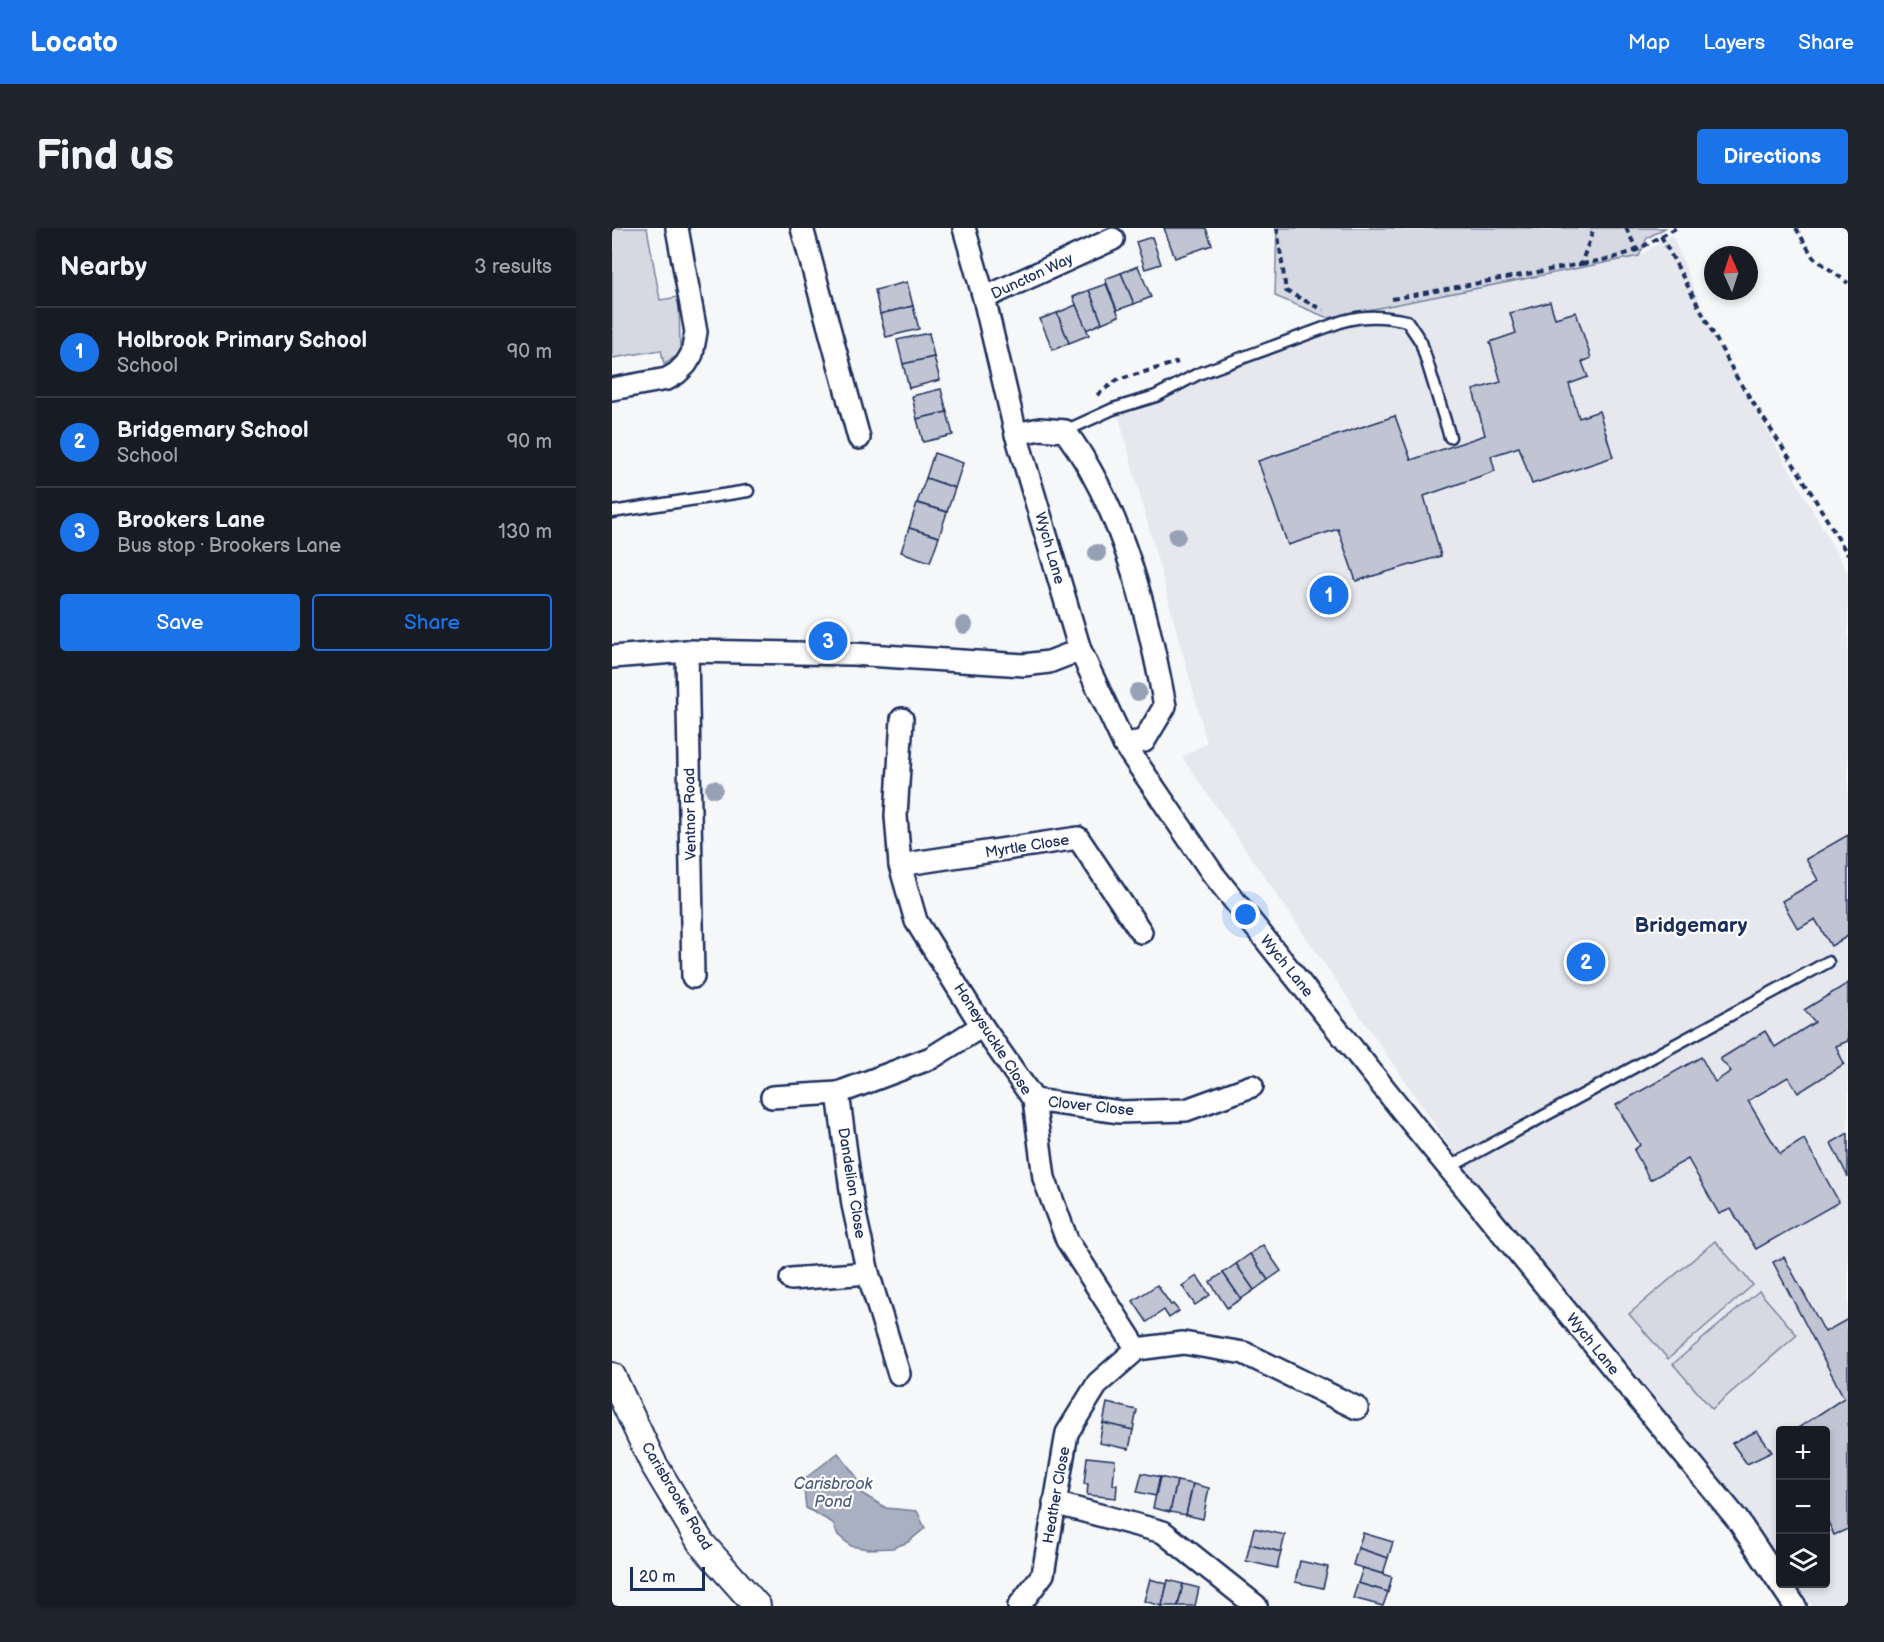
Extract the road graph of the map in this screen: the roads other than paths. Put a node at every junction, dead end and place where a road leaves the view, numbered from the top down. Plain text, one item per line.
1 (676, 228) edge
2 (802, 228) edge
3 (964, 228) edge
4 (1113, 239) dead end
5 (984, 298) junction
6 (612, 389) edge
7 (1065, 431) junction
8 (1016, 434) junction
9 (1450, 437) dead end
10 (859, 438) dead end
11 (748, 490) dead end
12 (612, 512) edge
13 (1080, 650) junction
14 (687, 651) junction
15 (612, 657) edge
16 (902, 718) dead end
17 (1124, 744) junction
18 (900, 866) junction
19 (1141, 932) dead end
20 (1828, 962) dead end
21 (693, 977) dead end
22 (982, 1026) junction
23 (1252, 1086) dead end
24 (838, 1093) junction
25 (772, 1097) dead end
26 (1034, 1100) junction
27 (1449, 1167) junction
28 (868, 1273) junction
29 (791, 1279) dead end
30 (1137, 1349) junction
31 (899, 1374) dead end
32 (612, 1376) edge
33 (1357, 1408) dead end
34 (1054, 1503) junction
35 (758, 1606) edge
36 (1019, 1606) edge
37 (1256, 1606) edge
38 (1796, 1606) edge

1 - 6 street
2 - 10 street
3 - 5 street, Wych Lane
4 - 5 street, Duncton Way
5 - 8 street, Wych Lane
7 - 8 street
7 - 9 lane
7 - 17 street
8 - 13 street, Wych Lane
11 - 12 lane
13 - 14 street
13 - 17 street, Wych Lane
14 - 15 street
14 - 21 street, Ventnor Road
16 - 18 street, Honeysuckle Close
17 - 27 street, Wych Lane
18 - 19 street, Myrtle Close
18 - 22 street, Honeysuckle Close
20 - 27 lane
22 - 24 street
22 - 26 street, Honeysuckle Close
23 - 26 street, Clover Close
24 - 25 street
24 - 28 street, Dandelion Close
26 - 30 street, Honeysuckle Close
27 - 38 street, Wych Lane
28 - 29 street
28 - 31 street, Dandelion Close
30 - 33 street
30 - 34 street, Heather Close
32 - 35 street, Carisbrooke Road
34 - 36 street, Heather Close
34 - 37 street

